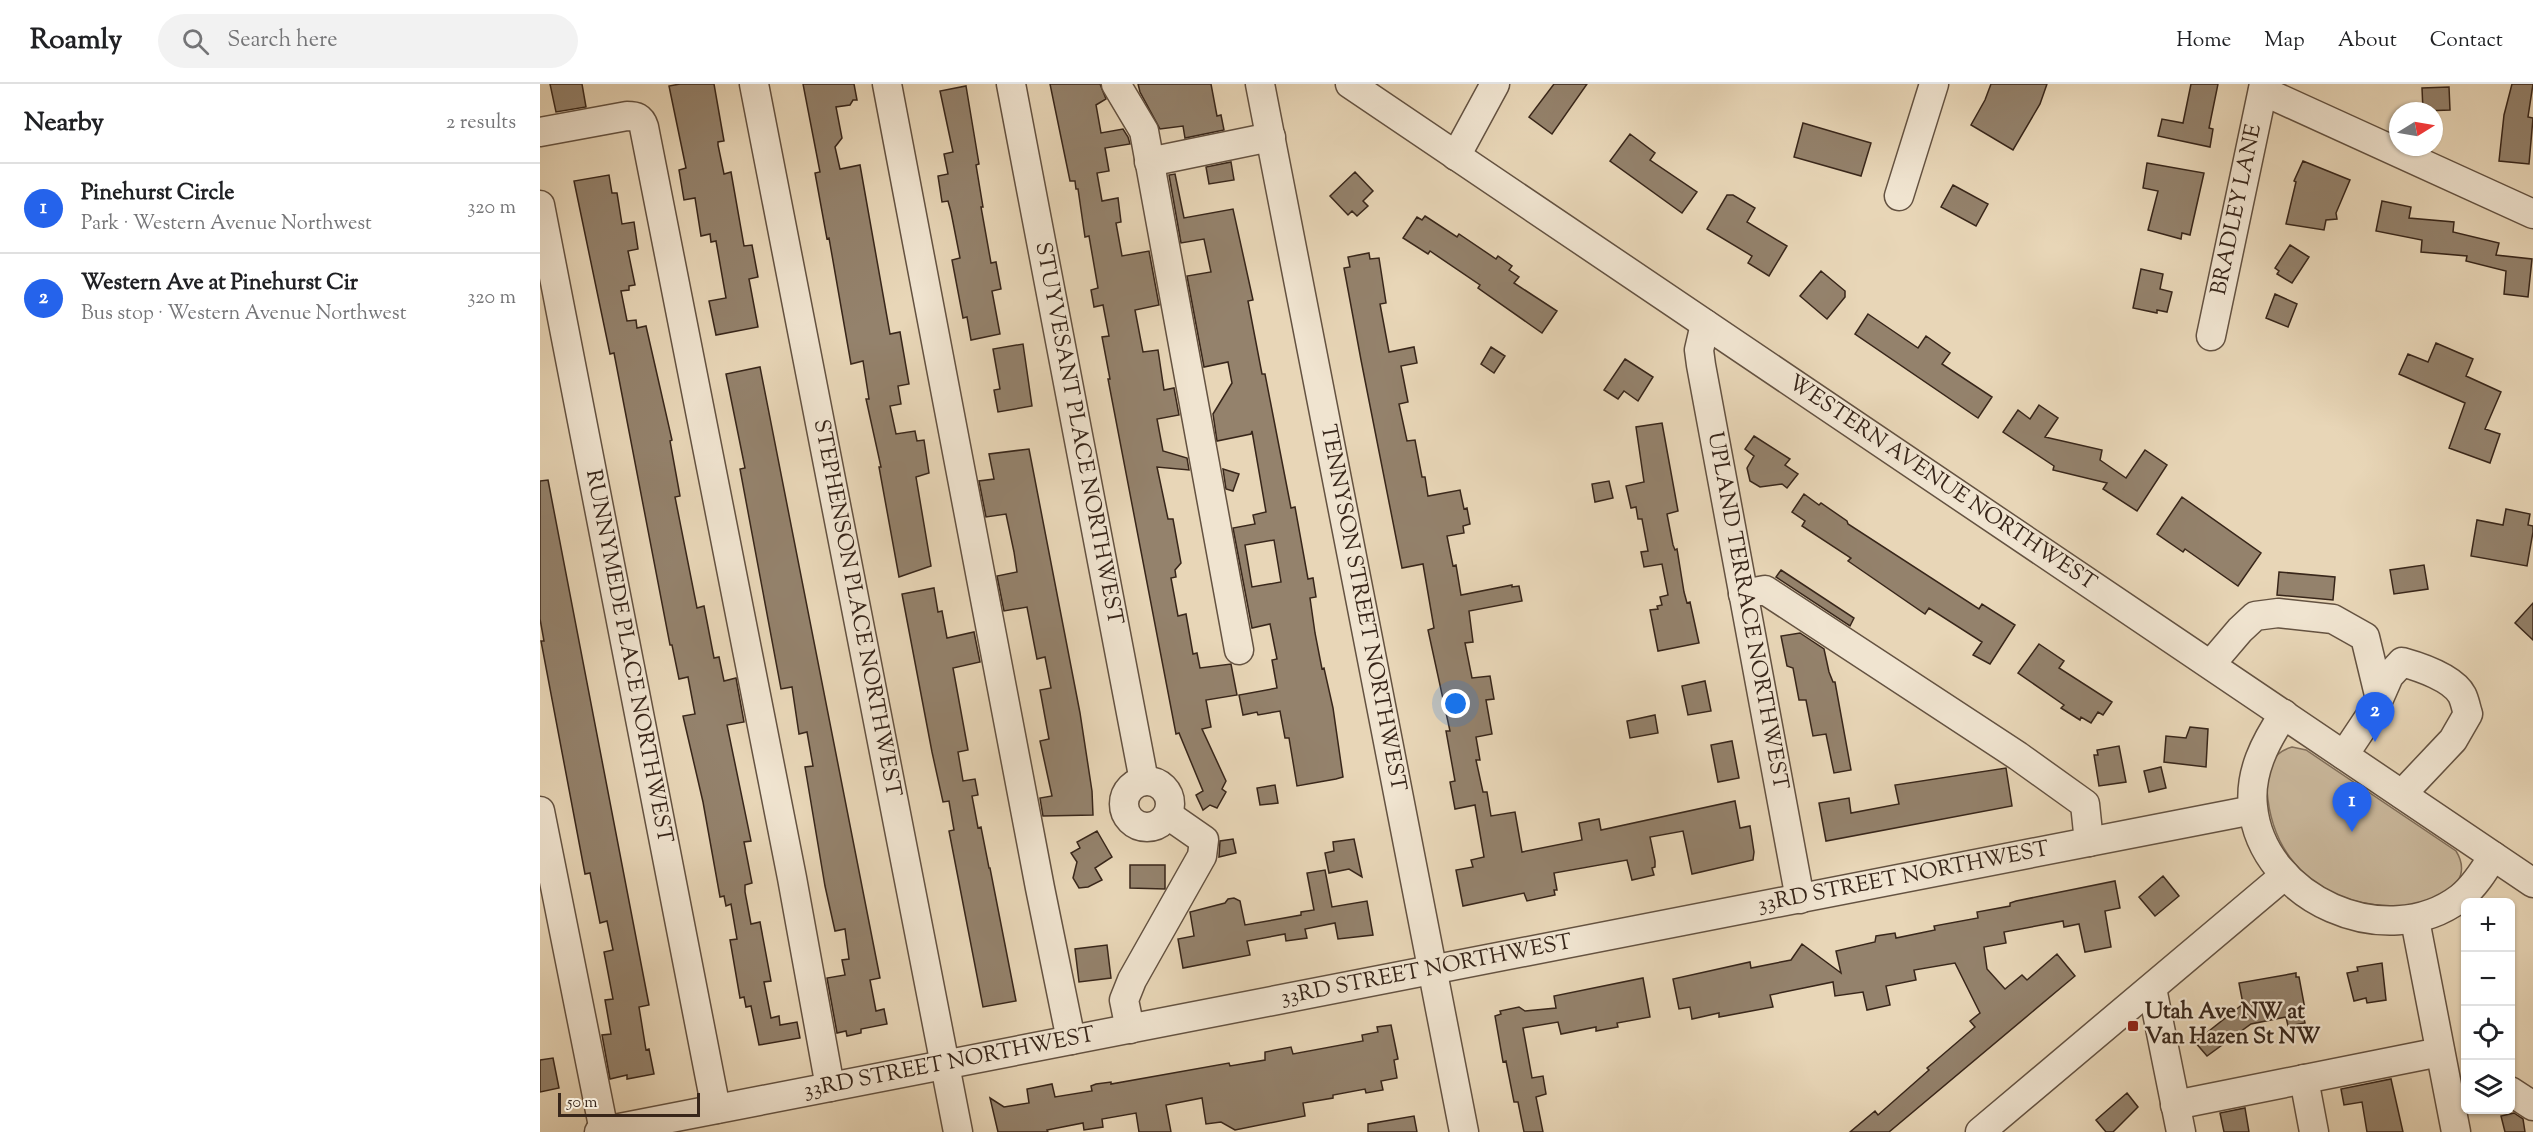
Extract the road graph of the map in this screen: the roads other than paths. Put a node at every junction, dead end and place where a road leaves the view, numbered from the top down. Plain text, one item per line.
1 (754, 84) edge
2 (887, 84) edge
3 (1011, 84) edge
4 (1116, 84) edge
5 (1260, 84) edge
6 (1350, 84) edge
7 (1495, 84) edge
8 (1934, 84) edge
9 (2263, 87) edge
10 (540, 132) edge
11 (1271, 137) junction
12 (1456, 156) junction
13 (1149, 162) junction
14 (1899, 196) dead end
15 (540, 205) edge
16 (2533, 214) edge
17 (1705, 324) junction
18 (2211, 336) dead end
19 (1743, 594) junction
20 (2365, 637) junction
21 (1239, 650) dead end
22 (2402, 662) junction
23 (2211, 664) junction
24 (2379, 695) junction
25 (2284, 714) junction
26 (2344, 755) junction
27 (1144, 781) junction
28 (2402, 794) junction
29 (2253, 810) junction
30 (540, 811) edge
31 (1167, 815) junction
32 (2089, 842) junction
33 (2493, 856) junction
34 (2285, 875) junction
35 (2533, 883) edge
36 (1800, 899) junction
37 (2415, 920) junction
38 (1433, 970) junction
39 (2152, 988) junction
40 (1130, 1029) junction
41 (1071, 1040) junction
42 (2440, 1052) junction
43 (945, 1065) junction
44 (2304, 1079) junction
45 (2456, 1082) edge
46 (830, 1087) junction
47 (2515, 1094) edge
48 (2175, 1105) junction
49 (2533, 1106) edge
50 (716, 1109) junction
51 (601, 1132) edge
52 (958, 1132) edge
53 (1464, 1132) edge
54 (1980, 1132) edge
55 (2181, 1132) edge
56 (2314, 1132) edge
57 (2456, 1132) edge

1 - 43 street, STEPHENSON PLACE NORTHWEST
2 - 41 street
3 - 27 street, STUYVESANT PLACE NORTHWEST
4 - 13 street
5 - 11 street, TENNYSON STREET NORTHWEST
6 - 12 street, WESTERN AVENUE NORTHWEST
7 - 12 street
8 - 14 street
9 - 16 street
9 - 18 street, BRADLEY LANE
10 - 46 street
11 - 13 street
11 - 38 street, TENNYSON STREET NORTHWEST
12 - 17 street, WESTERN AVENUE NORTHWEST
13 - 21 street
15 - 50 street, RUNNYMEDE PLACE NORTHWEST
17 - 19 street, UPLAND TERRACE NORTHWEST
17 - 23 street, WESTERN AVENUE NORTHWEST
19 - 32 street
19 - 36 street, UPLAND TERRACE NORTHWEST
20 - 22 street
20 - 23 street
20 - 24 street
22 - 24 street
22 - 28 street
23 - 25 street, WESTERN AVENUE NORTHWEST
24 - 26 street
25 - 26 street, WESTERN AVENUE NORTHWEST
25 - 29 street
26 - 28 street, WESTERN AVENUE NORTHWEST
27 - 31 street
27 - 31 street
28 - 33 street, WESTERN AVENUE NORTHWEST
29 - 32 street, 33RD STREET NORTHWEST
29 - 34 street
30 - 51 street
31 - 40 street
32 - 36 street, 33RD STREET NORTHWEST
33 - 35 street, WESTERN AVENUE NORTHWEST
33 - 37 street
34 - 37 street
34 - 39 street
36 - 38 street, 33RD STREET NORTHWEST
37 - 42 street
38 - 40 street, 33RD STREET NORTHWEST
38 - 53 street, TENNYSON STREET NORTHWEST
39 - 48 street
39 - 54 street
40 - 41 street, 33RD STREET NORTHWEST
41 - 43 street, 33RD STREET NORTHWEST
42 - 44 street
42 - 45 street
43 - 46 street, 33RD STREET NORTHWEST
43 - 52 street, STEPHENSON PLACE NORTHWEST
44 - 48 street
44 - 56 street
45 - 57 street
46 - 50 street, 33RD STREET NORTHWEST
47 - 49 street
48 - 55 street
50 - 51 street, 33RD STREET NORTHWEST

